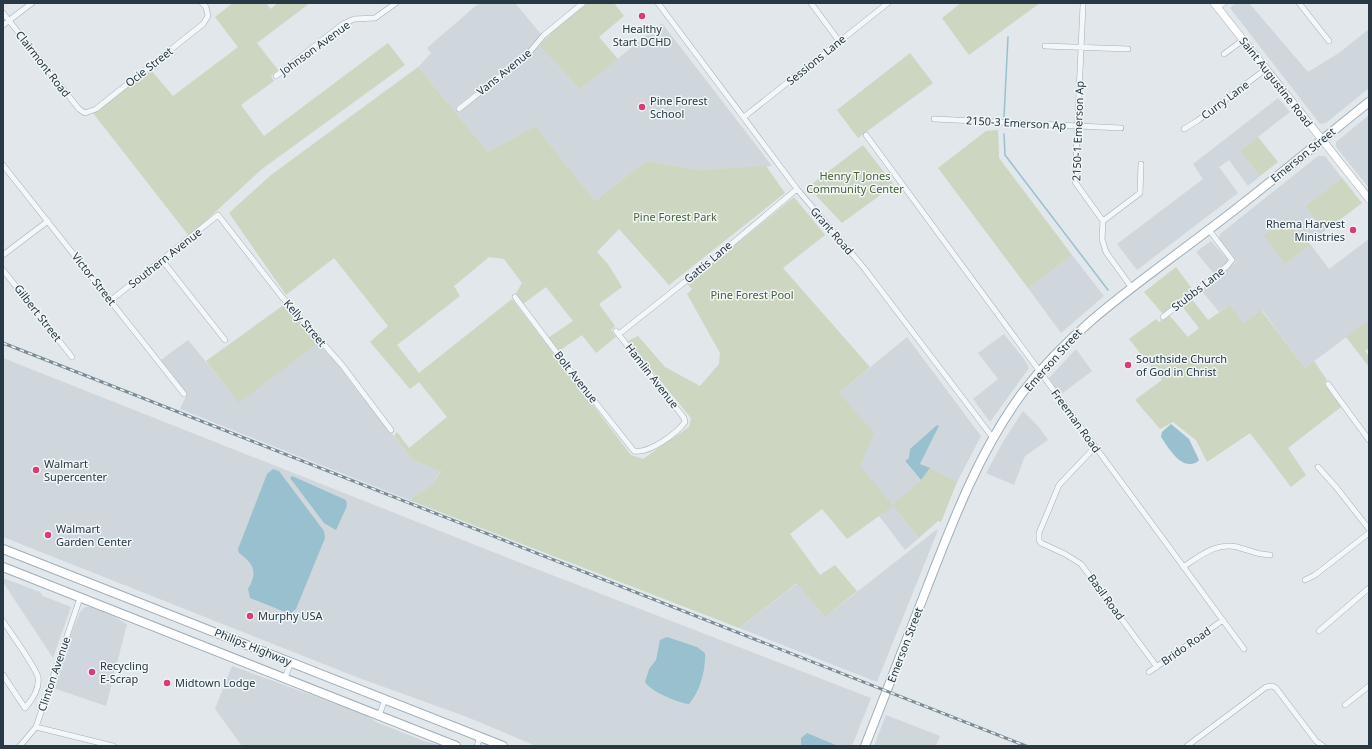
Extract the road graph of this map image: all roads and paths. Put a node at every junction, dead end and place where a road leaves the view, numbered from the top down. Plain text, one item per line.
1 (32, 3) edge
2 (202, 3) edge
3 (396, 3) edge
4 (583, 3) edge
5 (658, 3) edge
6 (810, 3) edge
7 (888, 3) edge
8 (1224, 3) edge
9 (1299, 3) edge
10 (1083, 5) dead end
11 (1216, 5) edge
12 (3, 14) edge
13 (9, 21) junction
14 (3, 25) edge
15 (1243, 40) junction
16 (839, 41) junction
17 (1329, 41) dead end
18 (1045, 46) dead end
19 (1081, 47) junction
20 (1128, 49) dead end
21 (1224, 54) dead end
22 (1266, 69) junction
23 (276, 76) dead end
24 (1369, 102) edge
25 (459, 109) dead end
26 (85, 113) joint
27 (744, 116) junction
28 (934, 119) dead end
29 (1077, 126) junction
30 (1121, 128) dead end
31 (1184, 129) dead end
32 (866, 135) dead end
33 (1322, 140) junction
34 (1141, 164) dead end
35 (3, 165) edge
36 (797, 189) junction
37 (1369, 199) edge
38 (218, 215) joint
39 (48, 221) junction
40 (1103, 221) junction
41 (1209, 230) junction
42 (3, 255) edge
43 (162, 260) junction
44 (3, 270) edge
45 (1132, 288) junction
46 (515, 297) dead end
47 (110, 301) junction
48 (1163, 317) dead end
49 (617, 333) joint
50 (225, 340) dead end
51 (72, 357) dead end
52 (1040, 371) junction
53 (1328, 384) dead end
54 (184, 394) dead end
55 (685, 422) joint
56 (392, 430) dead end
57 (993, 438) junction
58 (1369, 440) edge
59 (1095, 447) junction
60 (1318, 467) dead end
61 (1369, 529) edge
62 (1369, 533) edge
63 (3, 549) edge
64 (1270, 555) dead end
65 (3, 567) edge
66 (1183, 567) junction
67 (1305, 580) dead end
68 (1369, 588) edge
69 (80, 598) junction
70 (1223, 620) junction
71 (3, 621) edge
72 (1319, 631) dead end
73 (1244, 649) dead end
74 (291, 662) junction
75 (1157, 667) junction
76 (1149, 672) dead end
77 (3, 675) edge
78 (284, 678) junction
79 (1369, 686) edge
80 (384, 700) junction
81 (1345, 705) dead end
82 (379, 716) junction
83 (36, 727) junction
84 (480, 737) junction
85 (105, 745) edge
86 (20, 746) edge
87 (113, 746) edge
88 (456, 746) edge
89 (477, 746) edge
90 (503, 746) edge
91 (865, 746) edge
92 (1187, 746) edge
93 (1323, 746) edge

1 - 13 street
2 - 26 street, Ocie Street
3 - 23 street, Johnson Avenue
4 - 25 street, Vans Avenue
5 - 27 street, Grant Road
6 - 16 street
7 - 16 street, Sessions Lane
8 - 11 street
9 - 17 street
10 - 19 street, 2150-1 Emerson Ap
11 - 15 main road, Saint Augustine Road
12 - 13 street, Clairmont Road
13 - 14 street
13 - 26 street, Clairmont Road
15 - 21 street
15 - 22 main road, Saint Augustine Road
16 - 27 street, Sessions Lane
18 - 19 street
19 - 20 street
19 - 29 street, 2150-1 Emerson Ap
22 - 31 street, Curry Lane
22 - 33 main road, Saint Augustine Road
24 - 33 main road, Emerson Street
27 - 36 street, Grant Road
28 - 29 street, 2150-3 Emerson Ap
29 - 30 street, 2150-3 Emerson Ap
29 - 40 street, 2150-1 Emerson Ap
32 - 52 street, Freeman Road
33 - 37 main road, Saint Augustine Road
33 - 41 main road, Emerson Street
34 - 40 street
35 - 39 street, Victor Street
36 - 49 street, Gattis Lane
36 - 57 street, Grant Road
38 - 43 street, Southern Avenue
38 - 56 street, Kelly Street
39 - 42 street
39 - 47 street, Victor Street
40 - 45 street
41 - 45 main road, Emerson Street
41 - 48 street, Stubbs Lane
43 - 47 street, Southern Avenue
43 - 50 street
44 - 51 street, Gilbert Street
45 - 52 main road, Emerson Street
46 - 55 street, Bolt Avenue
47 - 54 street, Victor Street
49 - 55 street, Hamlin Avenue
52 - 57 main road, Emerson Street
52 - 59 street, Freeman Road
53 - 58 street
57 - 91 main road, Emerson Street
59 - 66 street, Freeman Road
59 - 75 street, Basil Road
60 - 61 street
62 - 67 street
63 - 74 main road, Philips Highway
64 - 66 street
65 - 69 main road, Philips Highway
66 - 70 street, Freeman Road
68 - 72 street
69 - 78 main road, Philips Highway
69 - 83 street, Clinton Avenue
70 - 73 street, Freeman Road
70 - 75 street, Brido Road
71 - 77 street
74 - 78 street
74 - 80 main road, Philips Highway
75 - 76 street, Brido Road
78 - 82 main road, Philips Highway
79 - 81 street
80 - 82 street
80 - 84 main road, Philips Highway
82 - 88 main road, Philips Highway
83 - 85 street
83 - 86 street, Clinton Avenue
84 - 89 street
84 - 90 main road, Philips Highway
85 - 87 street
92 - 93 street

